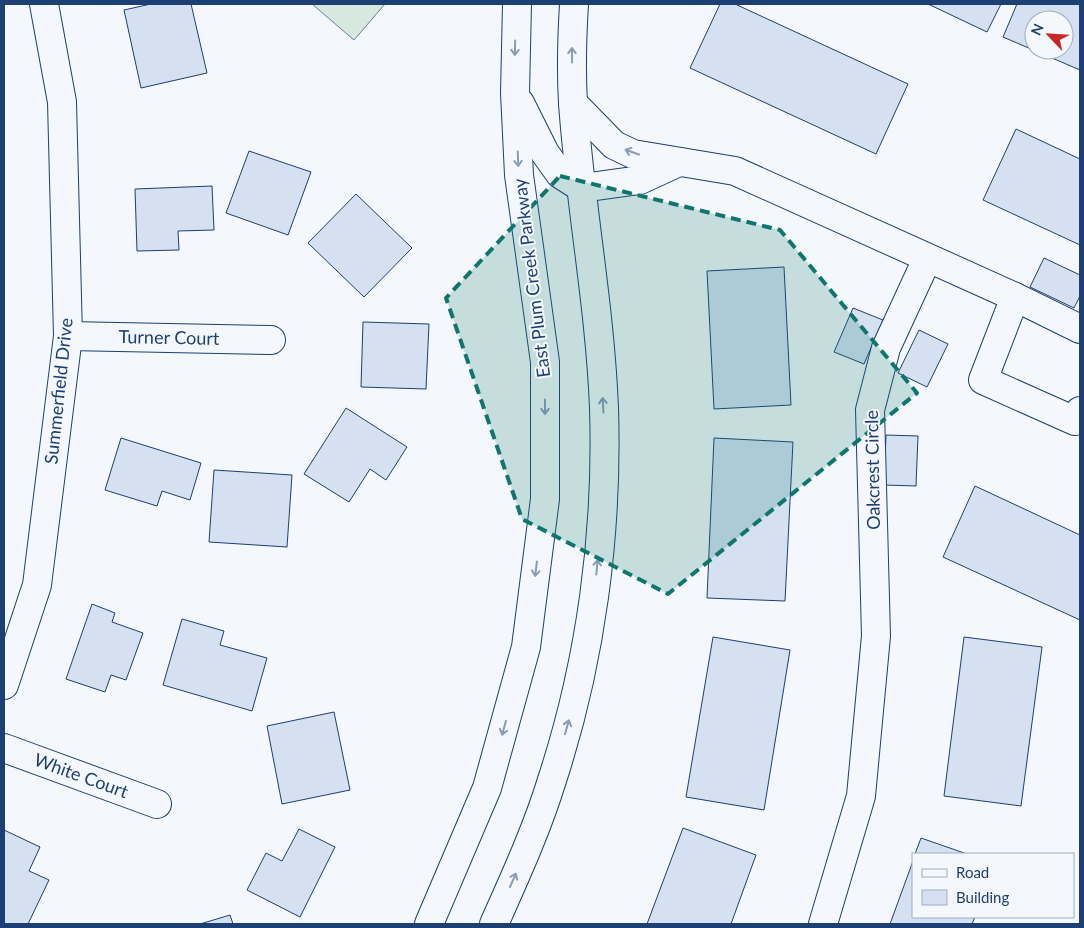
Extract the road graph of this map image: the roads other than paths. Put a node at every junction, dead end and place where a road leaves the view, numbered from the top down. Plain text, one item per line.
1 (44, 4) edge
2 (517, 4) edge
3 (574, 4) edge
4 (515, 93) junction
5 (573, 103) junction
6 (679, 162) junction
7 (582, 188) junction
8 (927, 259) junction
9 (1015, 298) junction
10 (1080, 329) edge
11 (68, 336) junction
12 (271, 340) dead end
13 (1080, 411) edge
14 (4, 685) edge
15 (4, 748) edge
16 (157, 804) dead end
17 (430, 924) edge
18 (494, 924) edge
19 (824, 924) edge

1 - 11 street, Summerfield Drive
2 -> 4 street, East Plum Creek Parkway
5 -> 3 street
4 - 7 street
4 -> 17 street, East Plum Creek Parkway
6 -> 5 street
5 - 7 street
6 - 7 street
6 - 8 street
18 -> 7 street
8 - 9 street
8 - 19 street, Oakcrest Circle
9 - 10 street
9 - 13 street
11 - 12 street, Turner Court
11 - 14 street, Summerfield Drive
15 - 16 street, White Court

